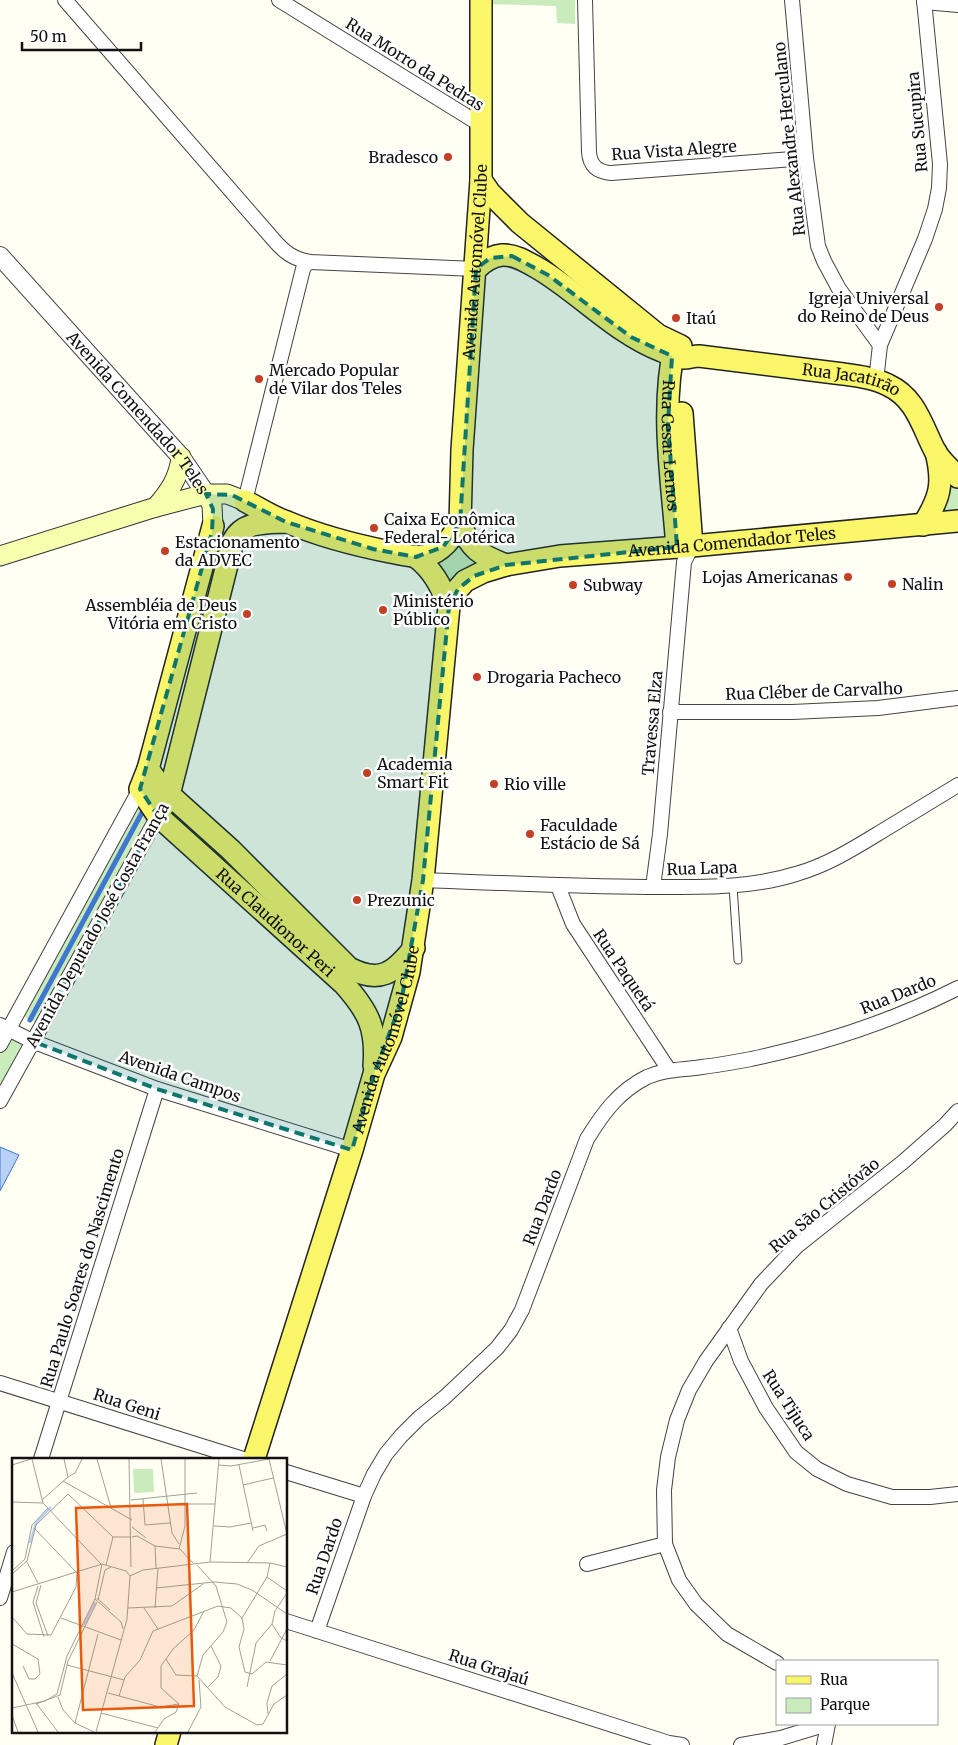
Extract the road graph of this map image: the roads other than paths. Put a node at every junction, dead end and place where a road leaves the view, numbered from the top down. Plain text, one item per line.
1 (65, 0) edge
2 (279, 0) edge
3 (299, 0) edge
4 (481, 0) edge
5 (585, 0) edge
6 (792, 0) edge
7 (924, 1) edge
8 (958, 5) edge
9 (302, 14) junction
10 (482, 125) junction
11 (806, 158) junction
12 (481, 180) junction
13 (540, 239) junction
14 (0, 256) edge
15 (310, 262) junction
16 (528, 263) junction
17 (476, 269) junction
18 (880, 345) junction
19 (683, 352) junction
20 (876, 381) junction
21 (936, 452) junction
22 (181, 457) junction
23 (958, 477) edge
24 (206, 494) junction
25 (245, 501) junction
26 (156, 507) junction
27 (958, 521) edge
28 (286, 522) junction
29 (460, 523) junction
30 (923, 525) junction
31 (213, 526) joint
32 (685, 552) junction
33 (0, 556) edge
34 (416, 557) junction
35 (506, 565) junction
36 (449, 606) junction
37 (958, 698) edge
38 (670, 712) junction
39 (148, 769) junction
40 (958, 785) edge
41 (140, 789) junction
42 (169, 795) junction
43 (158, 816) junction
44 (424, 880) junction
45 (558, 886) junction
46 (733, 886) junction
47 (653, 887) junction
48 (414, 948) junction
49 (738, 960) dead end
50 (958, 988) edge
51 (4, 1028) edge
52 (32, 1041) junction
53 (0, 1045) edge
54 (670, 1070) junction
55 (374, 1074) junction
56 (157, 1089) junction
57 (0, 1101) edge
58 (958, 1111) edge
59 (352, 1150) junction
60 (729, 1328) junction
61 (0, 1383) edge
62 (59, 1400) junction
63 (42, 1458) edge
64 (240, 1458) edge
65 (254, 1458) edge
66 (288, 1473) edge
67 (958, 1494) edge
68 (364, 1496) junction
69 (665, 1544) junction
70 (12, 1559) edge
71 (587, 1564) dead end
72 (0, 1598) edge
73 (288, 1623) edge
74 (317, 1631) junction
75 (776, 1662) edge
76 (824, 1725) edge
77 (827, 1725) edge
78 (170, 1732) edge
79 (166, 1745) edge
80 (682, 1745) edge
81 (741, 1745) edge
82 (824, 1745) edge

1 - 15 street
2 - 9 street, Rua Morro da Pedras
3 - 9 street
4 - 10 main road, Avenida Automóvel Clube
5 - 11 street, Rua Vista Alegre
6 - 11 street, Rua Alexandre Herculano
7 - 8 street
7 - 18 street, Rua Sucupira
9 - 10 street, Rua Morro da Pedras
10 - 12 main road, Avenida Automóvel Clube
11 - 18 street, Rua Alexandre Herculano
12 - 13 main road, Rua Jacatirão
12 - 17 main road, Avenida Automóvel Clube
13 - 16 main road
13 - 19 main road, Rua Jacatirão
14 - 22 street, Avenida Comendador Teles
15 - 17 street
15 - 25 street
16 - 17 main road, Rua Jacatirão
16 - 19 main road, Rua Jacatirão
17 - 29 main road, Avenida Automóvel Clube
18 - 20 street, Rua Sucupira
19 - 20 main road, Rua Jacatirão
19 - 32 main road, Rua Cesar Lemos
20 - 21 main road, Rua Jacatirão
21 - 23 main road, Rua Jacatirão
21 - 30 main road
22 - 24 street, Avenida Comendador Teles
22 - 26 main road
24 - 25 main road, Avenida Comendador Teles
24 - 26 main road
24 - 31 main road, Avenida Deputado José Costa França
25 - 28 main road, Avenida Comendador Teles
26 - 33 main road
27 - 30 main road, Avenida Comendador Teles
28 - 34 main road, Avenida Comendador Teles
28 - 42 main road, Avenida Deputado José Costa França
29 - 34 main road
29 - 35 main road
30 - 32 main road, Avenida Comendador Teles
31 - 39 main road, Avenida Deputado José Costa França
32 - 35 main road, Avenida Comendador Teles
32 - 38 street, Travessa Elza
34 - 36 main road
35 - 36 main road, Avenida Comendador Teles
36 - 44 main road, Avenida Automóvel Clube
37 - 38 street, Rua Cléber de Carvalho
38 - 47 street, Travessa Elza
39 - 41 main road, Avenida Deputado José Costa França
39 - 42 main road, Rua Claudionor Peri
40 - 46 street, Rua Lapa
41 - 43 main road, Rua Claudionor Peri
41 - 51 street, Avenida Deputado José Costa França
42 - 43 main road, Avenida Deputado José Costa França
42 - 48 main road, Rua Claudionor Peri
43 - 52 street, Avenida Deputado José Costa França
43 - 55 main road, Rua Claudionor Peri
44 - 45 street, Rua Lapa
44 - 48 main road, Avenida Automóvel Clube
45 - 47 street, Rua Lapa
45 - 54 street, Rua Paquetá
46 - 47 street, Rua Lapa
46 - 49 lane
48 - 55 main road, Avenida Automóvel Clube
50 - 54 street, Rua Dardo
51 - 52 street, Avenida Campos
51 - 53 street, Avenida Deputado José Costa França
52 - 56 street, Avenida Campos
52 - 57 street, Avenida Deputado José Costa França
54 - 68 street, Rua Dardo
55 - 59 main road, Avenida Automóvel Clube
56 - 59 street, Avenida Campos
56 - 62 street, Rua Paulo Soares do Nascimento
58 - 60 street, Rua São Cristóvão
59 - 65 main road, Avenida Automóvel Clube
60 - 67 street, Rua Tijuca
60 - 69 street, Rua São Cristóvão
61 - 62 street, Rua Geni
62 - 63 street, Rua Paulo Soares do Nascimento
62 - 64 street, Rua Geni
66 - 68 street
68 - 74 street, Rua Dardo
69 - 71 street
69 - 75 street, Rua São Cristóvão
70 - 72 street
73 - 74 street, Rua Grajaú
74 - 80 street, Rua Grajaú
76 - 81 street
77 - 82 street
78 - 79 main road

